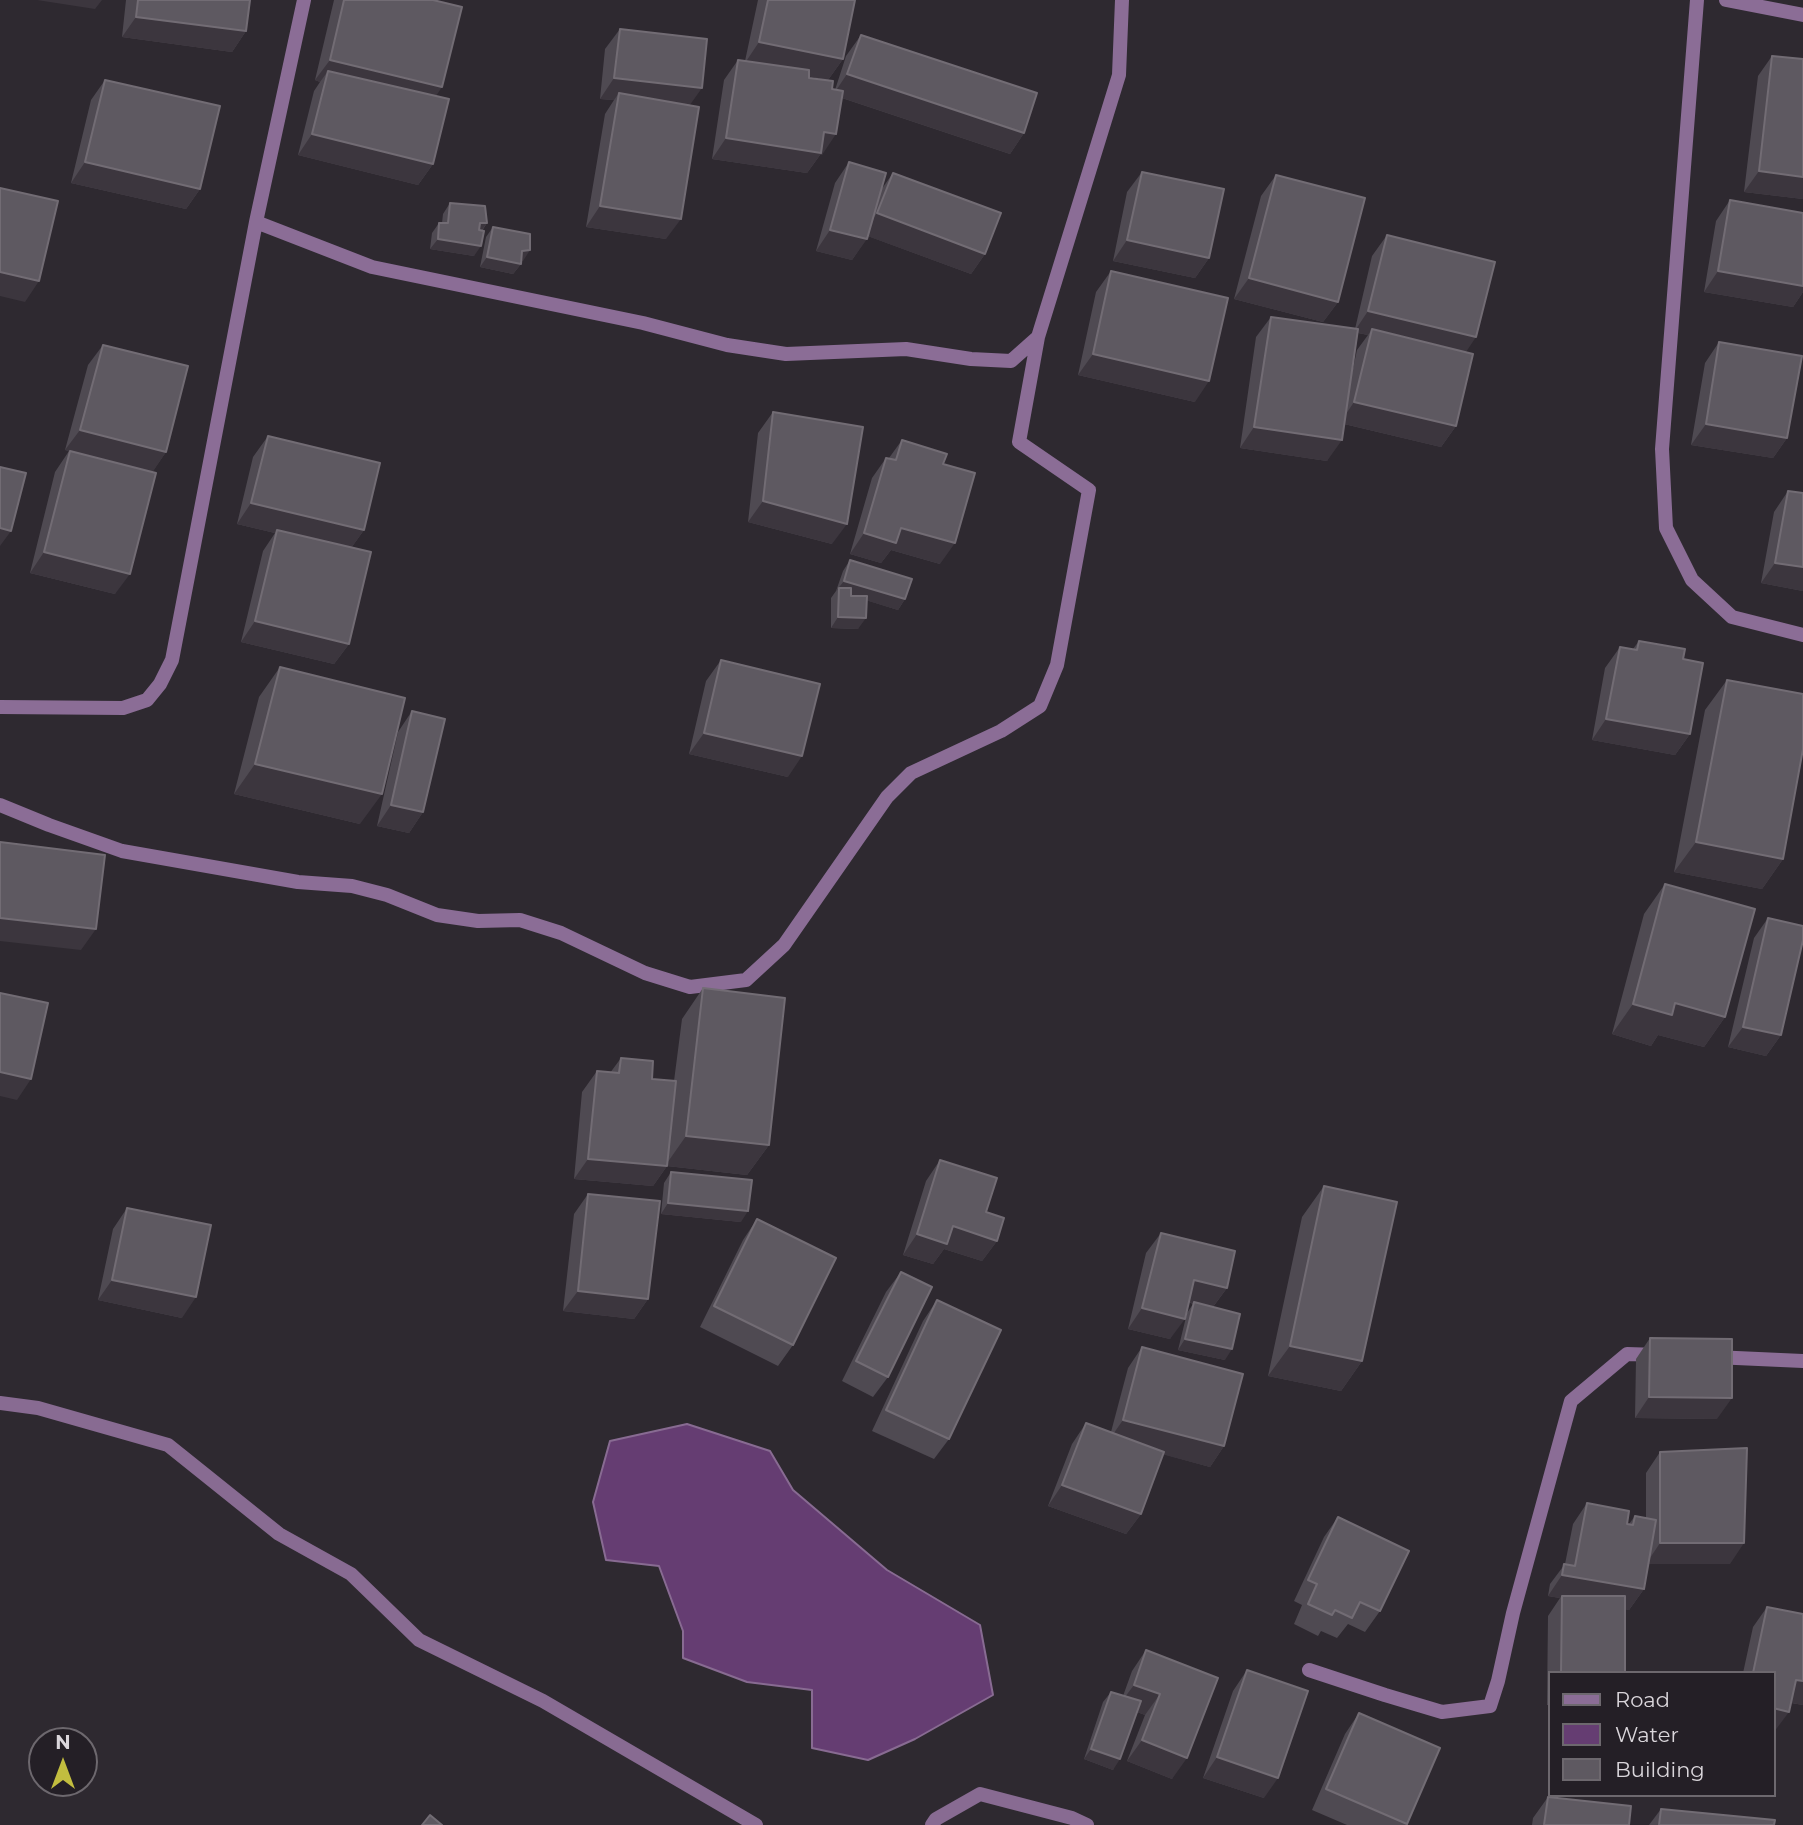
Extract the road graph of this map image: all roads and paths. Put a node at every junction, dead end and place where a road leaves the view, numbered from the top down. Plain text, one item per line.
1 (304, 0) edge
2 (1122, 0) edge
3 (1697, 0) edge
4 (1726, 0) edge
5 (1803, 15) edge
6 (256, 222) junction
7 (1038, 337) junction
8 (1803, 635) edge
9 (0, 707) edge
10 (0, 805) edge
11 (1666, 1355) edge
12 (1705, 1357) edge
13 (1803, 1362) edge
14 (1309, 1670) dead end

1 - 6 street
2 - 7 street
3 - 8 street
4 - 5 street
6 - 7 street
6 - 9 street
7 - 10 street
11 - 14 street
12 - 13 street

